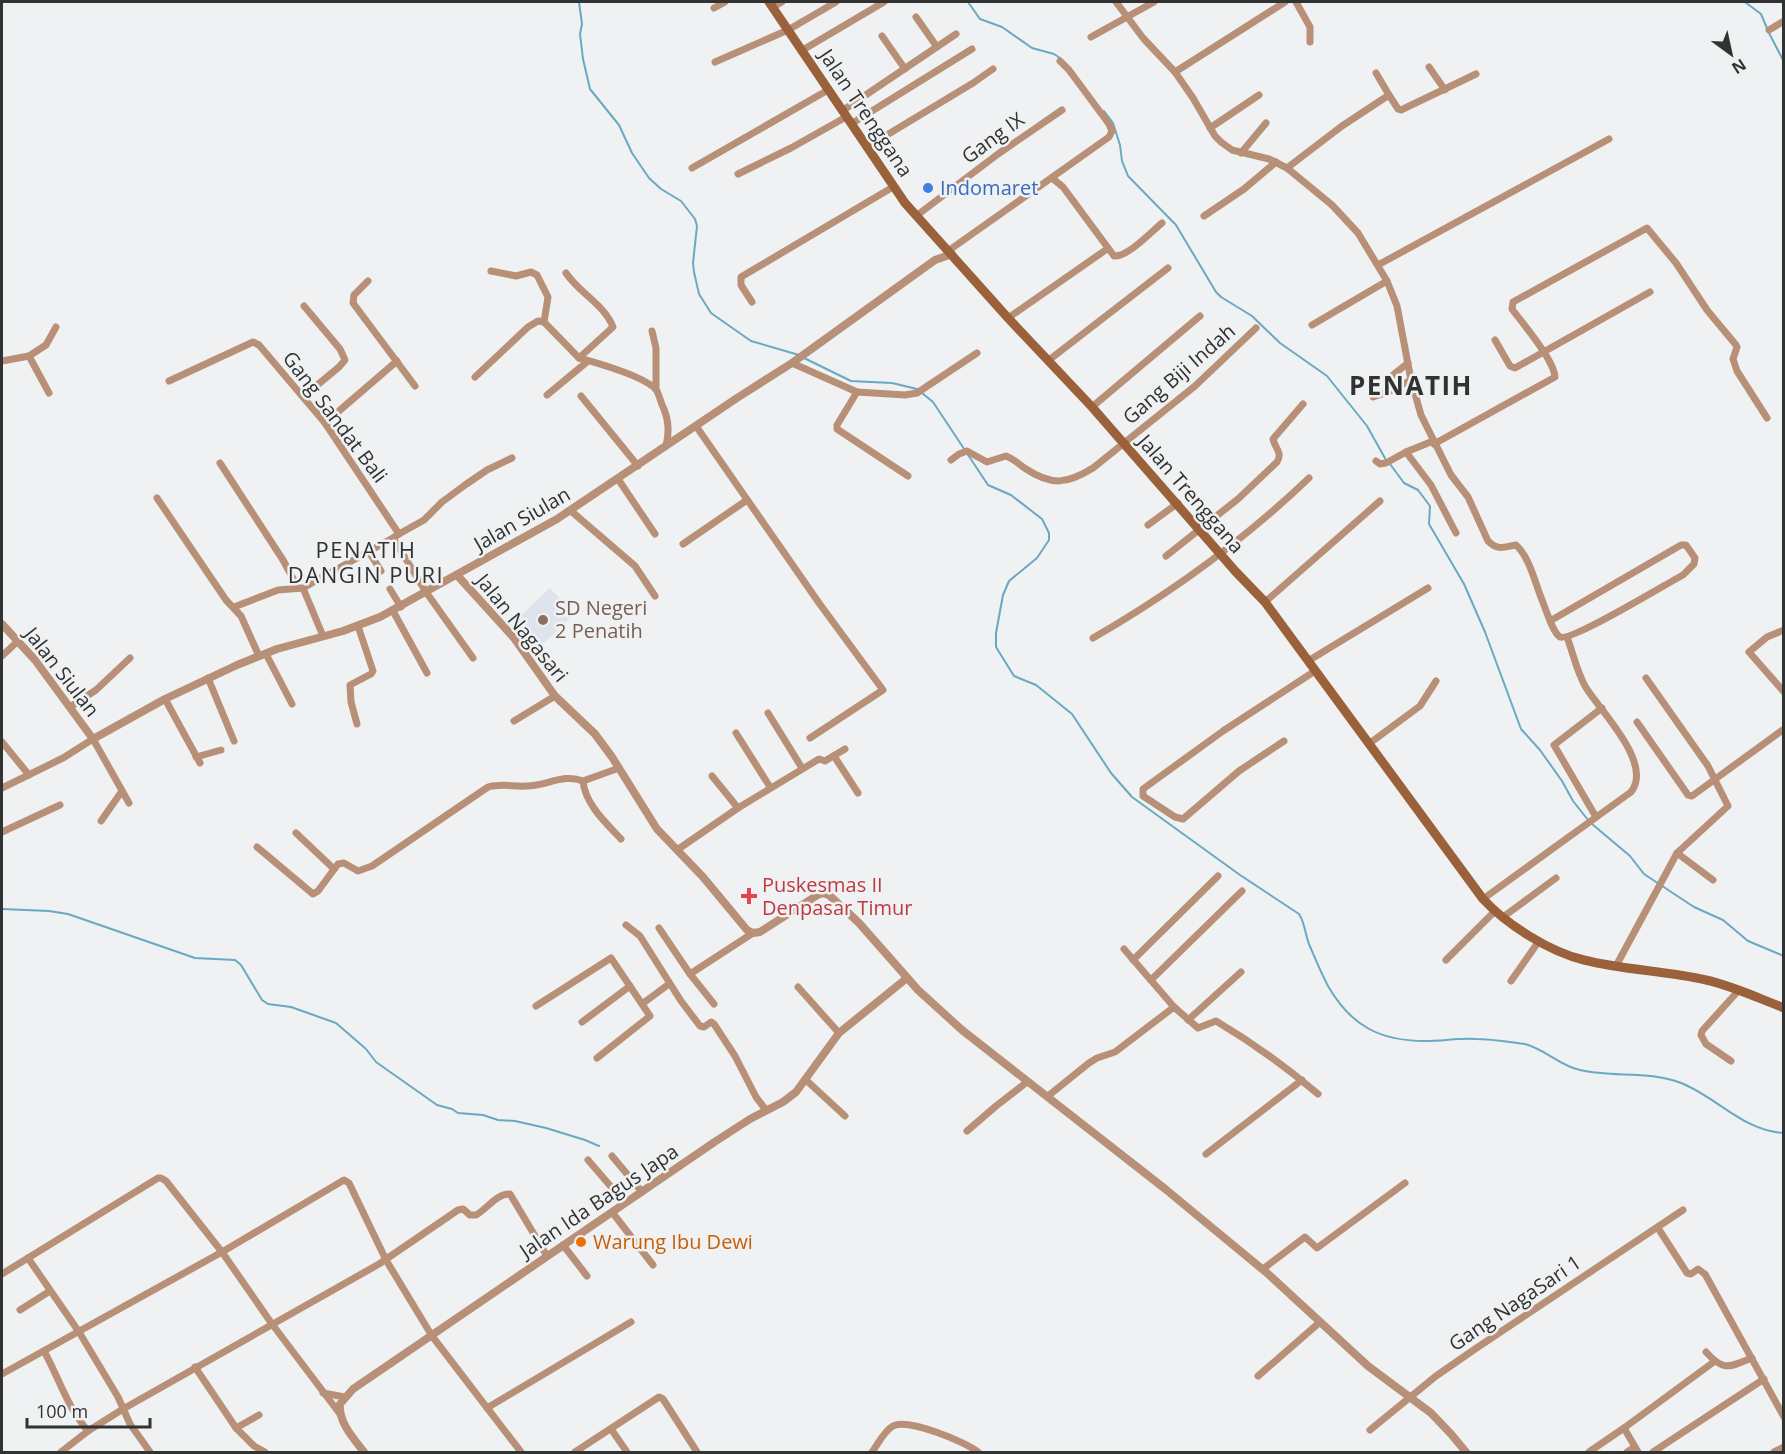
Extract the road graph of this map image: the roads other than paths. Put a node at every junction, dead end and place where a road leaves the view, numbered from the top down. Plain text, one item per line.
1 (725, 2) edge
2 (836, 2) edge
3 (884, 2) edge
4 (1116, 2) edge
5 (1154, 2) edge
6 (1285, 2) edge
7 (1296, 2) edge
8 (775, 3) edge
9 (714, 8) dead end
10 (916, 17) dead end
11 (1127, 17) junction
12 (1784, 21) edge
13 (788, 30) junction
14 (1769, 30) dead end
15 (957, 34) dead end
16 (882, 36) dead end
17 (1091, 37) dead end
18 (1310, 42) dead end
19 (937, 47) junction
20 (972, 49) dead end
21 (801, 51) junction
22 (1060, 61) dead end
23 (715, 62) dead end
24 (1429, 67) dead end
25 (905, 69) junction
26 (993, 69) dead end
27 (1175, 72) junction
28 (1376, 73) dead end
29 (1476, 74) dead end
30 (828, 90) junction
31 (1445, 90) junction
32 (1259, 95) dead end
33 (1389, 95) junction
34 (1062, 110) dead end
35 (847, 117) junction
36 (1266, 123) dead end
37 (1210, 128) junction
38 (1609, 139) dead end
39 (867, 147) junction
40 (1241, 153) junction
41 (1276, 162) junction
42 (692, 168) dead end
43 (1287, 168) junction
44 (738, 174) dead end
45 (1052, 178) junction
46 (893, 187) junction
47 (916, 216) junction
48 (1204, 216) dead end
49 (1162, 223) dead end
50 (1107, 249) junction
51 (948, 251) junction
52 (1378, 265) junction
53 (1168, 268) dead end
54 (491, 271) dead end
55 (566, 273) dead end
56 (368, 281) dead end
57 (1387, 281) junction
58 (1650, 292) dead end
59 (752, 302) dead end
60 (304, 306) dead end
61 (1200, 316) dead end
62 (1008, 318) junction
63 (544, 322) junction
64 (1312, 325) dead end
65 (56, 327) dead end
66 (1256, 328) dead end
67 (652, 331) dead end
68 (1495, 340) dead end
69 (977, 353) dead end
70 (1544, 353) junction
71 (29, 356) junction
72 (579, 358) junction
73 (1049, 360) junction
74 (2, 361) edge
75 (397, 361) junction
76 (588, 361) junction
77 (792, 363) junction
78 (1408, 363) junction
79 (1393, 375) dead end
80 (475, 377) dead end
81 (1411, 380) junction
82 (168, 381) dead end
83 (415, 386) dead end
84 (656, 389) junction
85 (857, 392) junction
86 (49, 393) dead end
87 (547, 395) dead end
88 (304, 396) junction
89 (581, 396) dead end
90 (1373, 397) dead end
91 (1303, 404) dead end
92 (1092, 407) junction
93 (1767, 418) dead end
94 (325, 423) junction
95 (692, 428) junction
96 (1433, 442) junction
97 (669, 443) junction
98 (1123, 444) junction
99 (1406, 452) junction
100 (512, 458) dead end
101 (951, 460) dead end
102 (1376, 461) dead end
103 (220, 463) dead end
104 (638, 466) junction
105 (908, 476) dead end
106 (1309, 478) dead end
107 (618, 480) junction
108 (157, 498) dead end
109 (747, 500) junction
110 (1380, 501) dead end
111 (1178, 503) junction
112 (571, 511) junction
113 (1148, 525) dead end
114 (1199, 529) junction
115 (1456, 533) dead end
116 (655, 534) dead end
117 (396, 536) junction
118 (683, 544) dead end
119 (369, 552) junction
120 (1221, 555) junction
121 (1166, 556) dead end
122 (381, 571) dead end
123 (458, 575) junction
124 (301, 588) junction
125 (1428, 588) dead end
126 (390, 589) dead end
127 (426, 592) junction
128 (655, 596) dead end
129 (1265, 602) junction
130 (234, 607) junction
131 (397, 609) junction
132 (1550, 621) junction
133 (2, 624) edge
134 (358, 626) junction
135 (1784, 630) edge
136 (323, 636) junction
137 (1093, 638) dead end
138 (1568, 638) junction
139 (18, 641) junction
140 (262, 655) junction
141 (2, 656) edge
142 (130, 658) dead end
143 (473, 658) dead end
144 (1308, 661) junction
145 (1315, 671) junction
146 (427, 673) dead end
147 (208, 678) junction
148 (1646, 678) dead end
149 (1436, 681) dead end
150 (1784, 692) edge
151 (555, 696) junction
152 (165, 699) junction
153 (292, 704) dead end
154 (70, 707) junction
155 (1602, 708) junction
156 (768, 713) dead end
157 (514, 722) dead end
158 (1637, 722) dead end
159 (357, 724) dead end
160 (1784, 729) edge
161 (736, 733) dead end
162 (810, 738) dead end
163 (93, 740) junction
164 (234, 741) dead end
165 (1284, 741) dead end
166 (2, 742) edge
167 (1370, 744) junction
168 (845, 749) dead end
169 (221, 750) dead end
170 (834, 756) junction
171 (619, 768) junction
172 (802, 768) junction
173 (29, 775) junction
174 (712, 776) dead end
175 (1715, 779) junction
176 (583, 781) junction
177 (770, 787) junction
178 (2, 788) edge
179 (122, 791) junction
180 (858, 793) dead end
181 (129, 803) dead end
182 (60, 805) dead end
183 (738, 808) junction
184 (1596, 817) junction
185 (101, 821) dead end
186 (2, 832) edge
187 (296, 833) dead end
188 (621, 839) dead end
189 (257, 847) dead end
190 (677, 850) junction
191 (1677, 853) junction
192 (334, 869) junction
193 (1218, 876) dead end
194 (1556, 878) dead end
195 (1713, 880) dead end
196 (1242, 891) dead end
197 (1483, 900) junction
198 (1499, 915) junction
199 (626, 925) dead end
200 (659, 928) dead end
201 (753, 933) junction
202 (1539, 941) junction
203 (1124, 949) dead end
204 (1133, 960) junction
205 (1446, 960) dead end
206 (1616, 966) junction
207 (1241, 972) dead end
208 (690, 974) junction
209 (907, 978) junction
210 (1151, 980) junction
211 (1511, 981) dead end
212 (669, 984) junction
213 (630, 986) junction
214 (798, 987) dead end
215 (1739, 990) junction
216 (642, 1004) junction
217 (714, 1004) dead end
218 (536, 1006) dead end
219 (1174, 1007) junction
220 (1784, 1008) edge
221 (1188, 1020) junction
222 (582, 1022) dead end
223 (839, 1033) junction
224 (597, 1058) dead end
225 (1731, 1061) dead end
226 (806, 1080) junction
227 (1302, 1080) junction
228 (1027, 1082) junction
229 (1318, 1094) dead end
230 (1048, 1096) junction
231 (766, 1110) junction
232 (845, 1116) dead end
233 (967, 1131) dead end
234 (1206, 1154) dead end
235 (612, 1156) dead end
236 (588, 1160) dead end
237 (1405, 1183) dead end
238 (642, 1192) junction
239 (626, 1203) junction
240 (1683, 1210) dead end
241 (612, 1212) junction
242 (1658, 1228) junction
243 (563, 1245) junction
244 (222, 1252) junction
245 (547, 1256) junction
246 (28, 1258) junction
247 (386, 1260) junction
248 (653, 1264) dead end
249 (1263, 1269) junction
250 (2, 1274) edge
251 (587, 1276) dead end
252 (50, 1291) junction
253 (20, 1310) dead end
254 (631, 1322) dead end
255 (1320, 1322) junction
256 (272, 1324) junction
257 (79, 1332) junction
258 (432, 1336) junction
259 (44, 1351) junction
260 (1706, 1352) dead end
261 (1750, 1355) junction
262 (1715, 1362) junction
263 (195, 1367) junction
264 (2, 1374) edge
265 (1258, 1376) dead end
266 (1764, 1379) junction
267 (323, 1393) junction
268 (345, 1397) junction
269 (1410, 1397) junction
270 (487, 1408) junction
271 (1781, 1408) edge
272 (123, 1409) junction
273 (259, 1414) dead end
274 (340, 1414) junction
275 (1784, 1417) edge
276 (236, 1428) junction
277 (1624, 1428) junction
278 (611, 1429) junction
279 (1370, 1430) dead end
280 (88, 1431) junction
281 (1784, 1447) edge
282 (69, 1450) edge
283 (1636, 1450) edge
284 (60, 1452) edge
285 (150, 1452) edge
286 (265, 1452) edge
287 (364, 1452) edge
288 (521, 1452) edge
289 (575, 1452) edge
290 (627, 1452) edge
291 (697, 1452) edge
292 (872, 1452) edge
293 (978, 1452) edge
294 (1466, 1452) edge
295 (1589, 1452) edge
296 (1627, 1452) edge
297 (1653, 1452) edge
298 (1774, 1452) edge

1 - 9 street
2 - 13 street
3 - 21 street
4 - 11 street
5 - 11 street
6 - 27 street
7 - 18 street
8 - 13 main road, Jalan Trenggana
10 - 19 street
11 - 17 street
11 - 27 street
12 - 14 street
13 - 21 main road, Jalan Trenggana
13 - 23 street
15 - 19 street
16 - 25 street
19 - 25 street
20 - 35 street
21 - 30 main road, Jalan Trenggana
22 - 45 street
24 - 31 street
25 - 35 street
26 - 39 street
27 - 37 street
28 - 33 street
29 - 31 street
30 - 35 main road, Jalan Trenggana
30 - 42 street
31 - 33 street
32 - 37 street
33 - 43 street
34 - 47 street, Gang IX
35 - 39 main road, Jalan Trenggana
35 - 44 street
36 - 40 street
37 - 40 street
38 - 52 street
39 - 46 main road, Jalan Trenggana
40 - 41 street
41 - 43 street
41 - 48 street
43 - 52 street
45 - 50 street
45 - 51 street
46 - 47 main road, Jalan Trenggana
46 - 59 street
47 - 51 main road, Jalan Trenggana
49 - 50 street
50 - 62 street
51 - 62 main road, Jalan Trenggana
51 - 77 street, Jalan Siulan
52 - 57 street
53 - 73 street
54 - 63 street
55 - 72 street
56 - 75 street
57 - 64 street
57 - 78 street
58 - 70 street
60 - 88 street
61 - 92 street
62 - 73 main road, Jalan Trenggana
63 - 72 street
63 - 80 street
65 - 71 street
66 - 98 street, Gang Biji Indah
67 - 84 street
68 - 70 street
69 - 85 street
70 - 93 street
70 - 96 street
71 - 74 street
71 - 86 street
72 - 76 street
73 - 92 main road, Jalan Trenggana
75 - 83 street
75 - 94 street
76 - 84 street
76 - 87 street
77 - 85 street
77 - 95 street, Jalan Siulan
78 - 79 street
78 - 81 street
81 - 90 street
81 - 96 street
82 - 88 street, Gang Sandat Bali
84 - 97 street
85 - 105 street
88 - 94 street, Gang Sandat Bali
89 - 104 street
91 - 114 street
92 - 98 main road, Jalan Trenggana
94 - 117 street, Gang Sandat Bali
95 - 97 street, Jalan Siulan
95 - 109 street
96 - 99 street
96 - 132 street
97 - 104 street, Jalan Siulan
98 - 101 street, Gang Biji Indah
98 - 111 main road, Jalan Trenggana
99 - 102 street
99 - 115 street
100 - 117 street
103 - 124 street
104 - 107 street, Jalan Siulan
106 - 120 street
107 - 112 street, Jalan Siulan
107 - 116 street
108 - 130 street
109 - 118 street
109 - 162 street
110 - 129 street
111 - 113 street
111 - 114 main road, Jalan Trenggana
112 - 123 street, Jalan Siulan
112 - 128 street
114 - 120 main road, Jalan Trenggana
114 - 121 street
117 - 119 street
117 - 127 street, Gang Sandat Bali
119 - 122 street
119 - 124 street
120 - 129 main road, Jalan Trenggana
120 - 137 street
123 - 127 street, Jalan Siulan
123 - 151 street, Jalan Nagasari
124 - 130 street
124 - 136 street
125 - 144 street
126 - 131 street
127 - 131 street, Jalan Siulan
127 - 143 street, Gang Sandat Bali
129 - 144 main road, Jalan Trenggana
130 - 140 street
131 - 134 street, Jalan Siulan
131 - 146 street
132 - 138 street
132 - 138 street
133 - 139 street, Jalan Siulan
134 - 136 street, Jalan Siulan
134 - 159 street
135 - 150 street
136 - 140 street, Jalan Siulan
138 - 155 street
139 - 141 street
139 - 154 street, Jalan Siulan
140 - 147 street, Jalan Siulan
140 - 153 street
142 - 154 street
144 - 145 main road, Jalan Trenggana
145 - 165 street
145 - 167 main road, Jalan Trenggana
147 - 152 street, Jalan Siulan
147 - 164 street
148 - 175 street
149 - 167 street
151 - 157 street
151 - 171 street, Jalan Nagasari
152 - 163 street, Jalan Siulan
152 - 169 street
154 - 163 street, Jalan Siulan
155 - 184 street
155 - 184 street
156 - 172 street
158 - 175 street
160 - 175 street
161 - 177 street
163 - 173 street
163 - 179 street
166 - 173 street
167 - 197 main road, Jalan Trenggana
168 - 170 street
170 - 172 street
170 - 180 street
171 - 176 street
171 - 190 street, Jalan Nagasari
172 - 177 street
173 - 178 street
174 - 183 street
175 - 191 street
176 - 188 street
176 - 192 street
177 - 183 street
179 - 181 street
179 - 185 street
182 - 186 street
183 - 190 street
184 - 197 street
187 - 192 street
189 - 192 street
190 - 201 street, Jalan Nagasari
191 - 195 street
191 - 206 street
193 - 204 street
194 - 198 street
196 - 210 street
197 - 198 main road, Jalan Trenggana
198 - 202 main road, Jalan Trenggana
198 - 205 street
199 - 212 street
200 - 208 street
201 - 208 street
201 - 209 street
202 - 206 main road, Jalan Trenggana
202 - 211 street
203 - 204 street
204 - 210 street
206 - 215 main road, Jalan Trenggana
207 - 221 street
208 - 217 street
209 - 223 street, Jalan Ida Bagus Japa
209 - 228 street
210 - 219 street
212 - 216 street
212 - 231 street
213 - 216 street
213 - 218 street
213 - 222 street
214 - 223 street
215 - 220 main road, Jalan Trenggana
215 - 225 street
216 - 224 street
219 - 221 street
219 - 230 street
221 - 227 street
223 - 226 street, Jalan Ida Bagus Japa
226 - 231 street, Jalan Ida Bagus Japa
226 - 232 street
227 - 229 street
227 - 234 street
228 - 230 street
228 - 233 street
230 - 249 street
231 - 238 street, Jalan Ida Bagus Japa
235 - 238 street
236 - 239 street
237 - 249 street
238 - 239 street, Jalan Ida Bagus Japa
239 - 241 street, Jalan Ida Bagus Japa
240 - 242 street, Gang NagaSari 1
241 - 243 street, Jalan Ida Bagus Japa
241 - 248 street
242 - 261 street
242 - 269 street, Gang NagaSari 1
243 - 245 street, Jalan Ida Bagus Japa
243 - 251 street
244 - 246 street
244 - 247 street
244 - 256 street
244 - 257 street
245 - 247 street
245 - 258 street, Jalan Ida Bagus Japa
246 - 250 street
246 - 252 street
247 - 256 street
247 - 258 street
249 - 255 street
252 - 253 street
252 - 257 street
254 - 270 street
255 - 265 street
255 - 269 street
256 - 263 street
256 - 267 street
257 - 259 street
257 - 272 street
258 - 268 street, Jalan Ida Bagus Japa
258 - 270 street
259 - 264 street
259 - 280 street
260 - 262 street
261 - 262 street
261 - 266 street
262 - 277 street
263 - 272 street
263 - 276 street
266 - 271 street
266 - 297 street
267 - 268 street
267 - 274 street
268 - 274 street
269 - 279 street, Gang NagaSari 1
269 - 294 street
270 - 288 street
271 - 275 street
272 - 280 street
272 - 285 street
273 - 276 street
274 - 287 street
276 - 286 street
277 - 283 street
277 - 295 street
278 - 289 street
278 - 290 street
278 - 291 street
280 - 282 street
281 - 298 street
282 - 284 street
283 - 296 street
292 - 293 street

